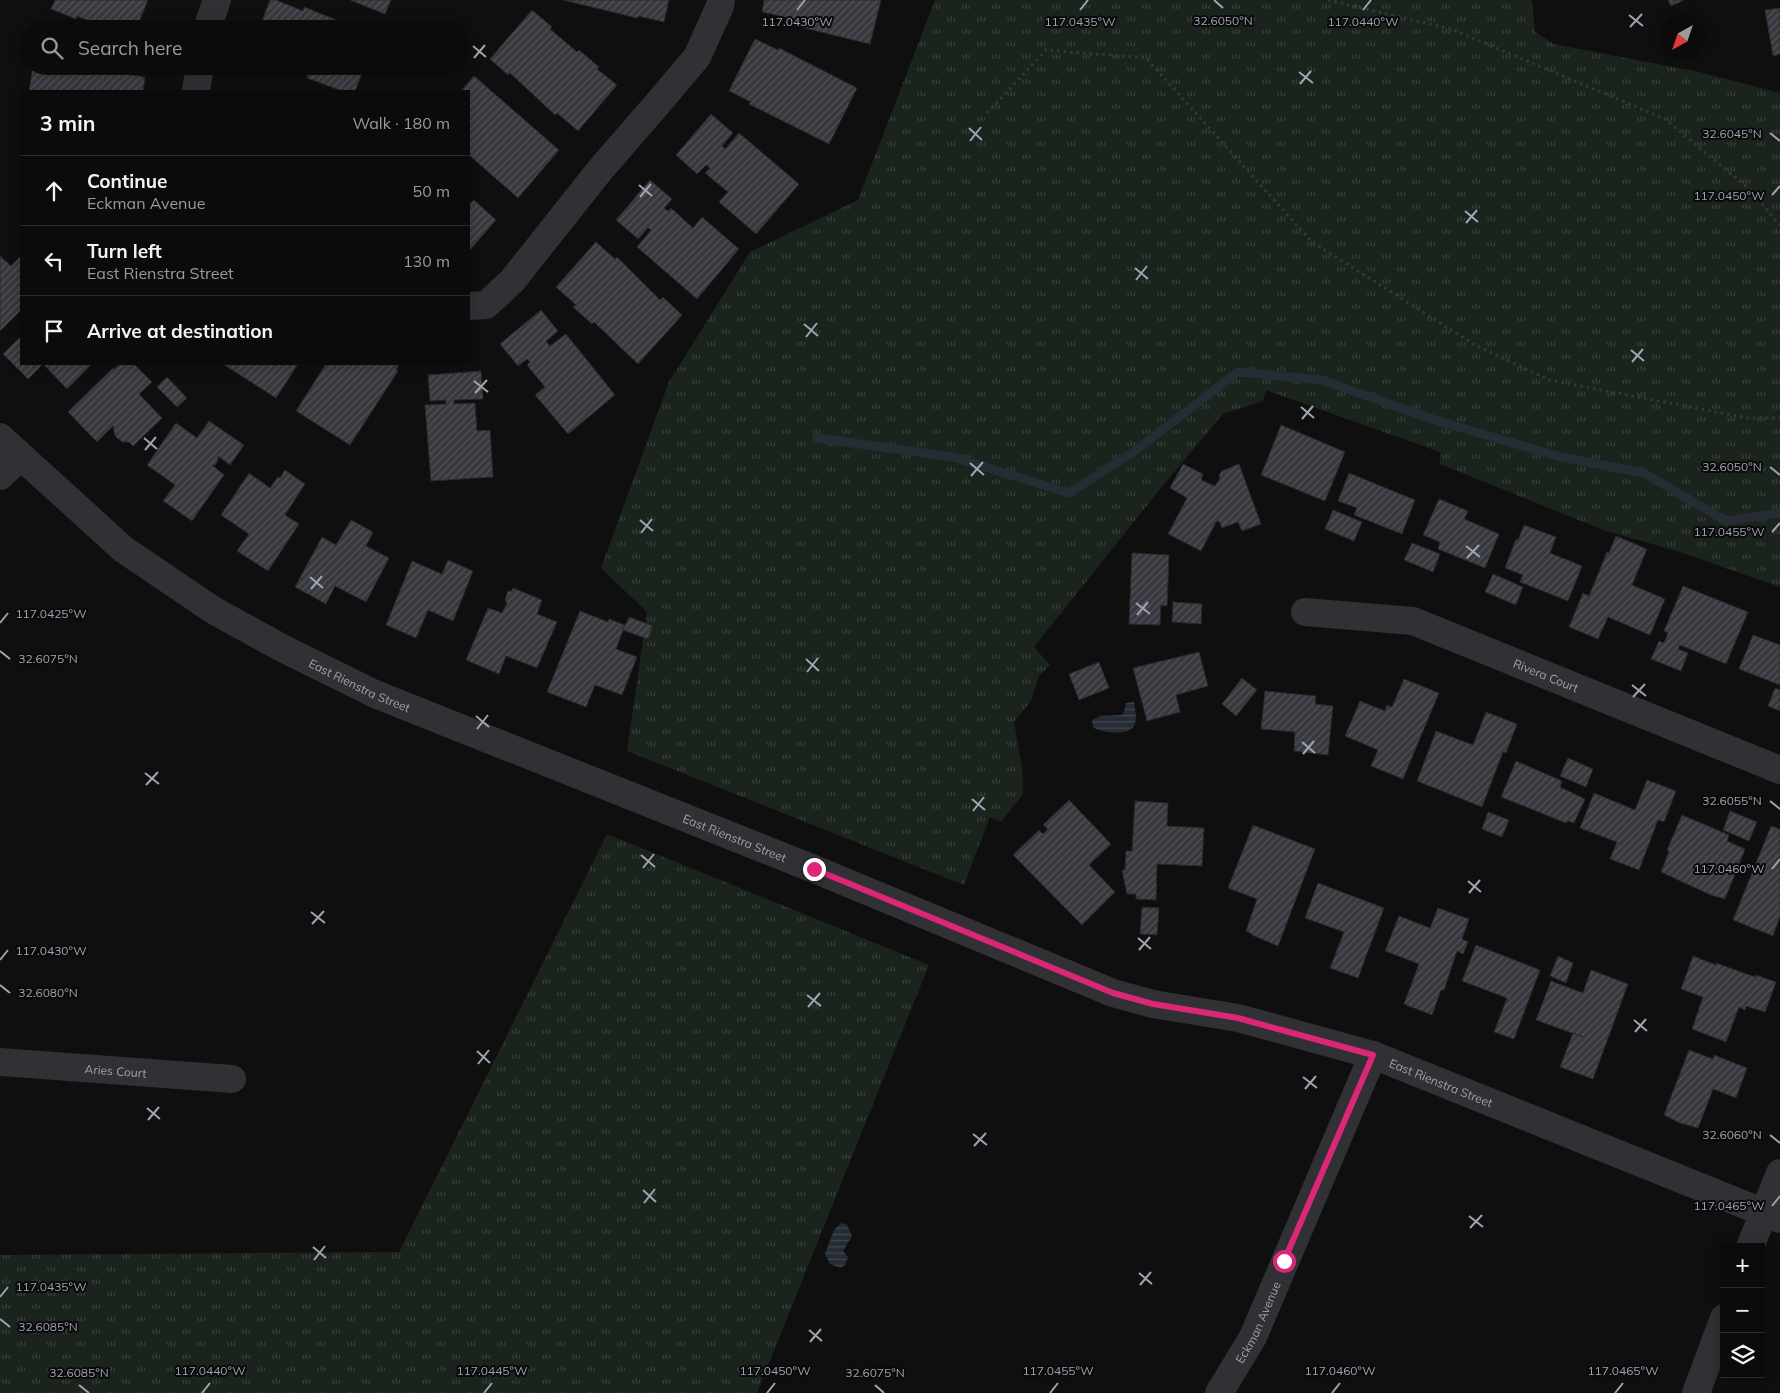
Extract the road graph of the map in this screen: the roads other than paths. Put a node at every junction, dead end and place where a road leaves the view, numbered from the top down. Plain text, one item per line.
1 (217, 0) edge
2 (721, 0) edge
3 (210, 20) edge
4 (199, 75) edge
5 (196, 90) edge
6 (470, 306) edge
7 (0, 437) edge
8 (20, 457) junction
9 (0, 476) edge
10 (1306, 612) dead end
11 (1780, 770) edge
12 (1373, 1055) junction
13 (0, 1062) edge
14 (232, 1079) dead end
15 (1780, 1173) edge
16 (1772, 1216) edge
17 (1753, 1243) edge
18 (1720, 1329) edge
19 (1697, 1390) edge
20 (1219, 1393) edge

1 - 3 street
2 - 6 street
4 - 5 street
7 - 8 street, East Rienstra Street
8 - 9 street
8 - 12 street, East Rienstra Street
10 - 11 street, Rivera Court
12 - 16 street, East Rienstra Street
12 - 20 street, Eckman Avenue
13 - 14 street, Aries Court
15 - 16 street
16 - 17 street
18 - 19 street

